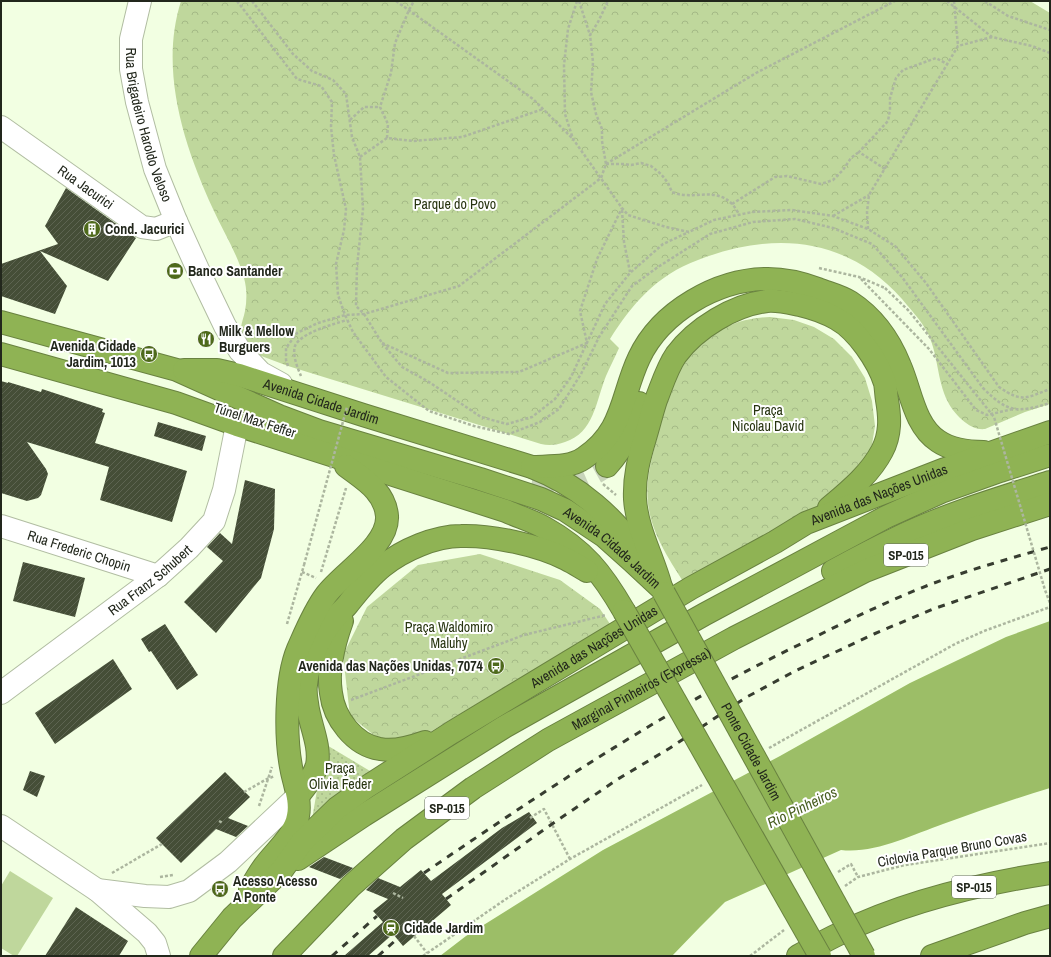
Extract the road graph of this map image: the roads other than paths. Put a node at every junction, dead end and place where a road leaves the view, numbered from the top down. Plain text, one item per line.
1 (140, 1) edge
2 (1, 127) edge
3 (176, 221) junction
4 (801, 283) junction
5 (1, 322) edge
6 (1, 339) edge
7 (1, 354) edge
8 (177, 370) junction
9 (298, 393) junction
10 (237, 425) junction
11 (1050, 432) edge
12 (987, 453) junction
13 (330, 455) junction
14 (1050, 455) edge
15 (607, 466) tunnel mouth
16 (1050, 469) edge
17 (532, 474) junction
18 (983, 477) junction
19 (1050, 482) edge
20 (1050, 504) edge
21 (506, 511) junction
22 (806, 523) junction
23 (1, 526) edge
24 (158, 576) junction
25 (608, 584) junction
26 (663, 591) junction
27 (347, 604) junction
28 (768, 621) junction
29 (1, 693) edge
30 (451, 733) junction
31 (298, 796) junction
32 (1, 826) edge
33 (282, 870) junction
34 (1050, 873) edge
35 (103, 882) junction
36 (1050, 916) edge
37 (232, 918) junction
38 (159, 956) edge
39 (201, 956) edge
40 (284, 956) edge
41 (798, 956) edge
42 (820, 956) edge
43 (864, 956) edge
44 (932, 956) edge

1 - 3 street, Rua Brigadeiro Haroldo Veloso
2 - 3 street, Rua Jacurici
3 - 9 street, Rua Brigadeiro Haroldo Veloso
4 - 12 highway
4 - 15 highway
4 - 17 highway
5 - 8 highway, Avenida Cidade Jardim
6 - 21 highway, Túnel Max Feffer
7 - 10 highway, Avenida Cidade Jardim
8 - 9 highway, Avenida Cidade Jardim
8 - 17 highway
8 - 26 highway, Avenida Cidade Jardim
9 - 17 highway, Avenida Cidade Jardim
10 - 13 highway, Avenida Cidade Jardim
10 - 24 street, Rua Franz Schubert
11 - 12 highway, Avenida das Nações Unidas
12 - 22 highway, Avenida das Nações Unidas
13 - 21 highway, Avenida Cidade Jardim
13 - 31 highway
14 - 18 highway, Avenida das Nações Unidas
16 - 18 highway
17 - 26 highway, Avenida Cidade Jardim
18 - 33 highway, Avenida das Nações Unidas
19 - 28 highway
20 - 28 highway, Marginal Pinheiros (Expressa) / SP-015
21 - 25 highway, Avenida Cidade Jardim
22 - 26 highway
22 - 30 highway, Avenida das Nações Unidas
23 - 24 street, Rua Frederic Chopin
24 - 29 street, Rua Franz Schubert
25 - 27 highway
25 - 42 highway, Avenida Cidade Jardim, bridge
26 - 43 highway, Ponte Cidade Jardim, bridge
27 - 30 highway
27 - 31 highway
28 - 40 highway, Marginal Pinheiros (Expressa) / SP-015
30 - 33 highway, Avenida das Nações Unidas
31 - 35 street
31 - 37 highway
32 - 35 street
33 - 37 highway, Avenida das Nações Unidas
34 - 41 highway, SP-015
35 - 38 street
36 - 44 highway
37 - 39 highway

